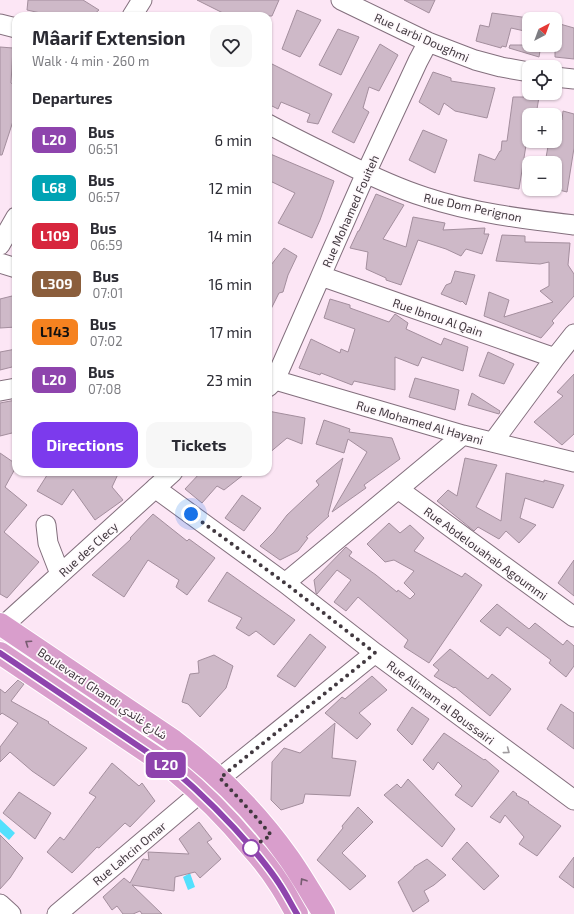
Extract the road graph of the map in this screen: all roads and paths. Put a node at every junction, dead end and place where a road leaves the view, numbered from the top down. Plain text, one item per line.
1 (142, 0) edge
2 (341, 0) edge
3 (134, 12) edge
4 (0, 24) edge
5 (12, 27) edge
6 (428, 42) junction
7 (522, 71) edge
8 (562, 78) edge
9 (574, 80) edge
10 (272, 126) edge
11 (366, 173) junction
12 (12, 224) edge
13 (574, 225) edge
14 (0, 245) edge
15 (0, 263) edge
16 (12, 267) edge
17 (321, 276) junction
18 (574, 334) edge
19 (555, 358) junction
20 (272, 377) edge
21 (272, 382) edge
22 (12, 389) edge
23 (0, 392) edge
24 (463, 435) junction
25 (493, 442) junction
26 (574, 462) edge
27 (168, 476) edge
28 (155, 488) junction
29 (398, 489) junction
30 (46, 525) dead end
31 (60, 574) junction
32 (285, 583) junction
33 (574, 617) edge
34 (1, 625) edge
35 (0, 653) edge
36 (375, 653) junction
37 (220, 778) junction
38 (200, 793) junction
39 (574, 800) edge
40 (0, 904) edge
41 (11, 914) edge
42 (57, 914) edge
43 (297, 914) edge
44 (324, 914) edge

1 - 3 street
2 - 6 street, Rue Larbi Doughmi
4 - 5 street
6 - 7 street, Rue Larbi Doughmi
6 - 11 street, Rue Mohamed Fouiteh
8 - 9 street
10 - 11 street, Rue Dom Perignon
11 - 13 street, Rue Dom Perignon
11 - 17 street, Rue Mohamed Fouiteh
12 - 14 street
15 - 16 street
17 - 19 street, Rue Ibnou Al Qain
17 - 20 street, Rue Mohamed Fouiteh
18 - 19 street
19 - 25 street
21 - 24 street, Rue Mohamed Al Hayani
22 - 23 street
24 - 25 street, Rue Mohamed Al Hayani
24 - 29 street
25 - 26 street, Rue Mohamed Al Hayani
27 - 28 street, Rue des Clecy
28 - 31 street, Rue des Clecy
28 - 32 street, Rue Alimam al Boussairi
29 - 32 street
29 - 33 street, Rue Abdelouahab Agoummi
30 - 31 street
31 - 34 street, Rue des Clecy
32 - 36 street, Rue Alimam al Boussairi
37 -> 34 main road, Boulevard Ghandi شارع غاندي
35 - 38 main road, Boulevard Ghandi شارع غاندي
36 - 37 street
36 -> 39 street, Rue Alimam al Boussairi
44 -> 37 main road, Boulevard Ghandi شارع غاندي
38 - 42 street, Rue Lahcin Omar
38 - 43 main road, Boulevard Ghandi شارع غاندي
40 - 41 street

